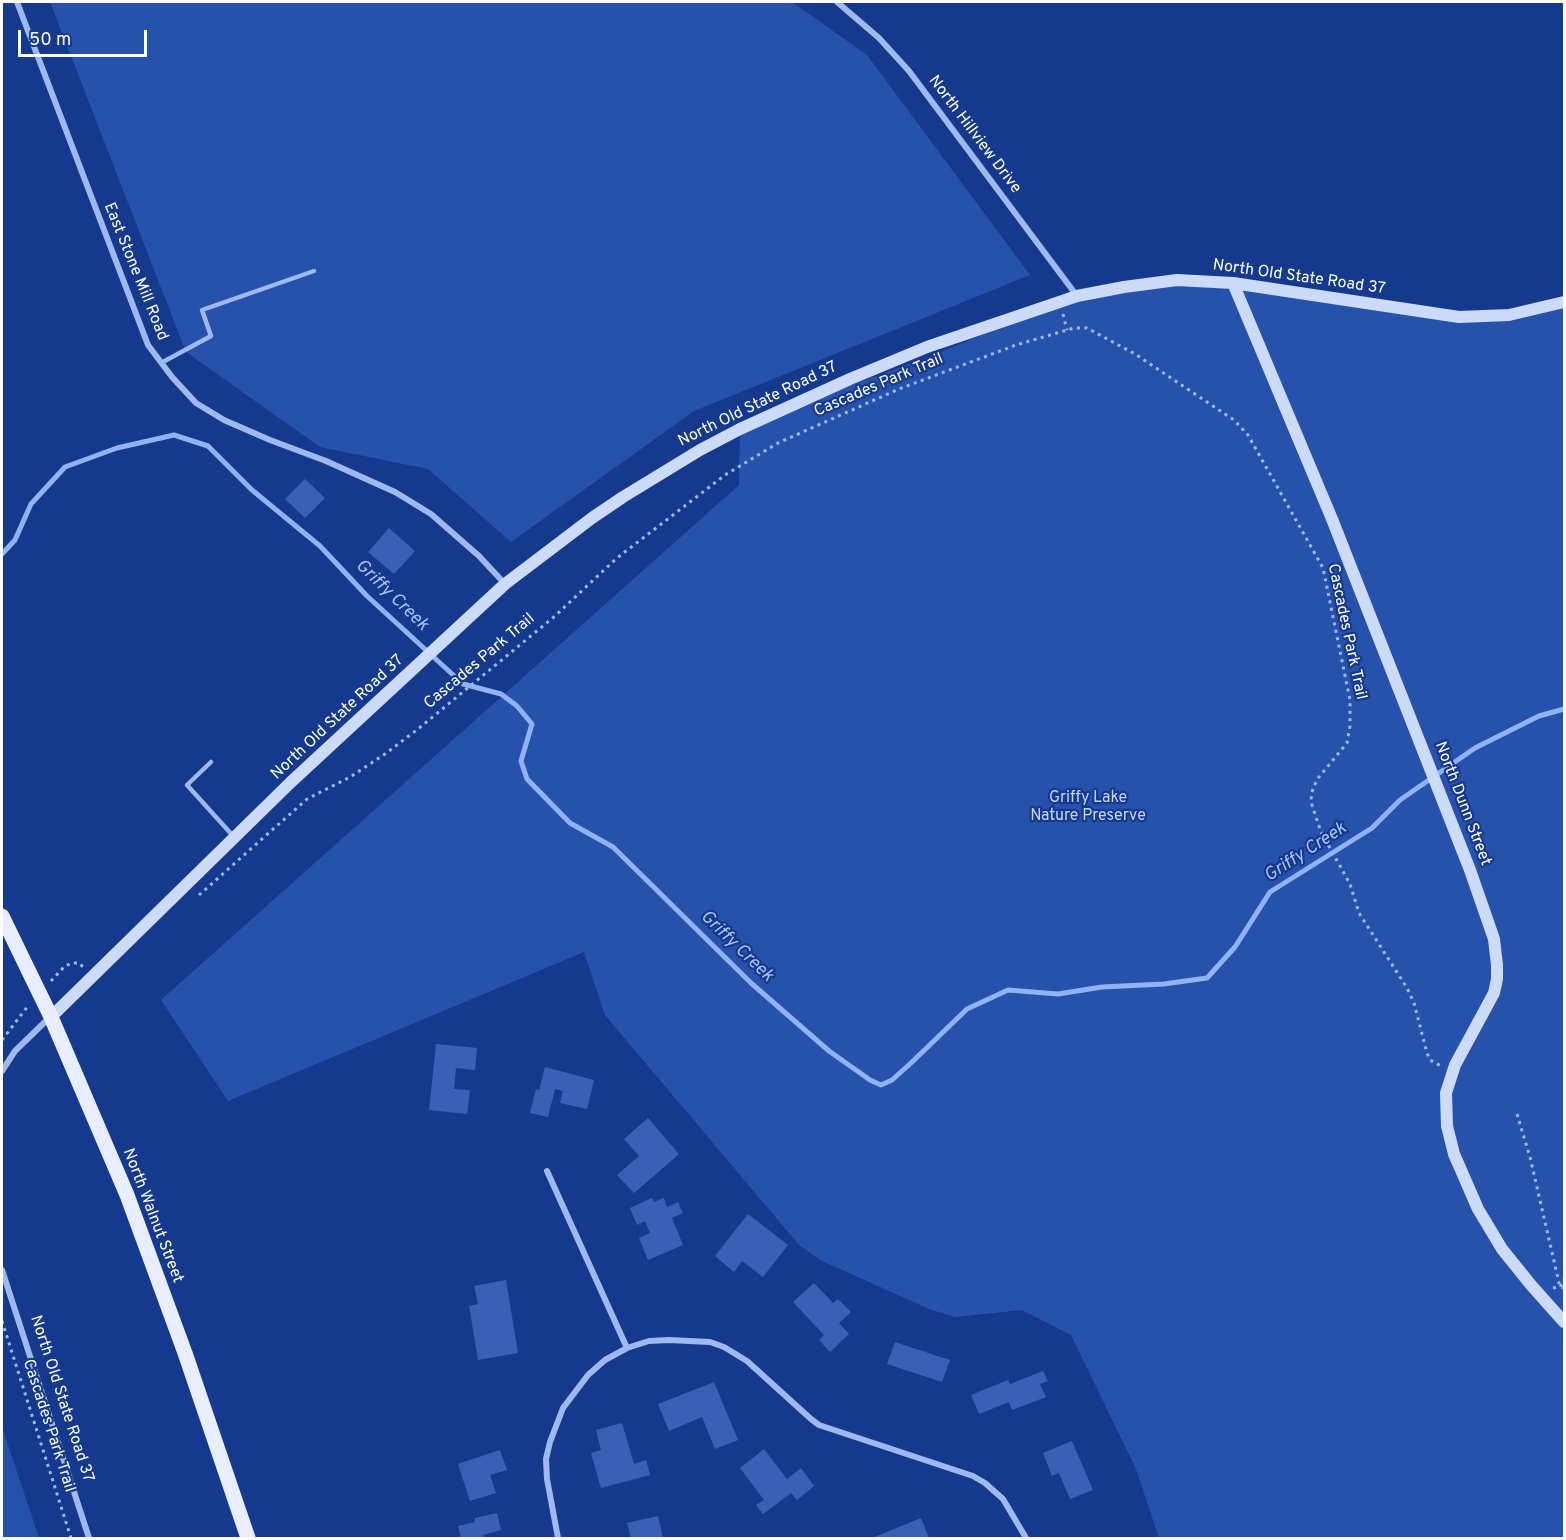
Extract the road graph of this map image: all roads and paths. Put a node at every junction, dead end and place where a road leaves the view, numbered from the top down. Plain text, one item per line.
1 (17, 2) edge
2 (837, 2) edge
3 (314, 271) dead end
4 (1233, 283) junction
5 (1077, 296) junction
6 (1564, 302) edge
7 (1062, 312) dead end
8 (1067, 330) junction
9 (160, 363) junction
10 (505, 584) junction
11 (211, 762) dead end
12 (234, 837) junction
13 (198, 896) dead end
14 (2, 916) edge
15 (94, 974) junction
16 (39, 993) junction
17 (51, 1017) junction
18 (2, 1040) edge
19 (2, 1071) edge
20 (1452, 1072) junction
21 (1517, 1114) dead end
22 (547, 1171) dead end
23 (2, 1270) edge
24 (1564, 1279) edge
25 (1562, 1287) edge
26 (1549, 1289) dead end
27 (2, 1321) edge
28 (1564, 1322) edge
29 (627, 1348) junction
30 (71, 1539) edge
31 (89, 1539) edge
32 (248, 1539) edge
33 (558, 1539) edge
34 (1026, 1539) edge

1 - 9 street, East Stone Mill Road
2 - 5 street, North Hillview Drive
3 - 9 lane
4 - 5 street, North Old State Road 37
4 - 6 street, North Old State Road 37
4 - 20 street, North Dunn Street
5 - 10 street, North Old State Road 37
7 - 8 path
8 - 13 path, Cascades Park Trail
8 - 20 path, Cascades Park Trail
9 - 10 street, East Stone Mill Road
10 - 12 street, North Old State Road 37
11 - 12 lane
12 - 15 street, North Old State Road 37
14 - 16 main road, North Walnut Street
15 - 16 path
15 - 17 street, North Old State Road 37
16 - 17 main road, North Walnut Street
16 - 18 path
17 - 19 street, North Old State Road 37
17 - 32 main road, North Walnut Street
20 - 28 street, North Dunn Street
21 - 25 path
22 - 29 street
23 - 31 street, North Old State Road 37
24 - 25 path
25 - 26 path
27 - 30 path, Cascades Park Trail
29 - 33 street
29 - 34 street

